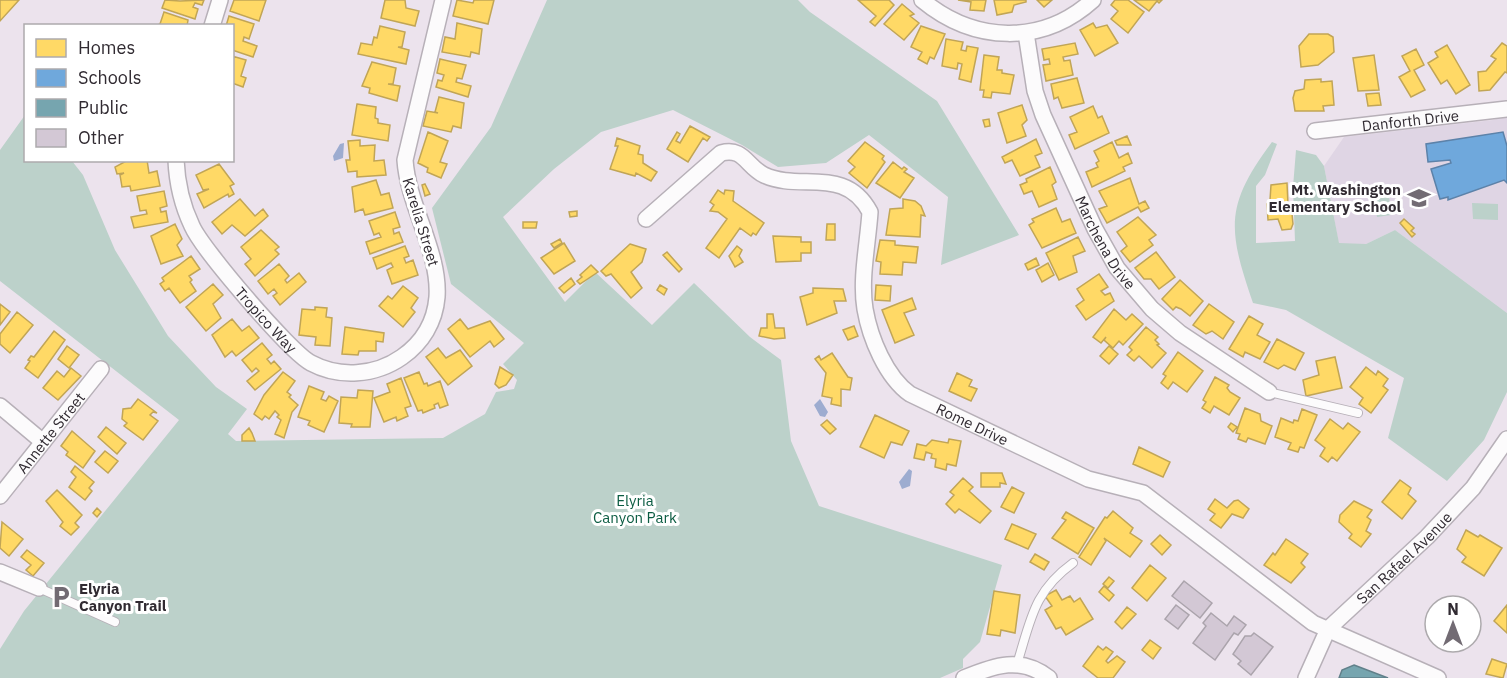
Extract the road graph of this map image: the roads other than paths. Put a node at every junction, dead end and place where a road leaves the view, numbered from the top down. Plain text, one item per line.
1 (220, 0) edge
2 (443, 0) edge
3 (922, 0) edge
4 (1093, 0) edge
5 (213, 24) edge
6 (1026, 33) junction
7 (1507, 109) edge
8 (1315, 131) dead end
9 (176, 162) edge
10 (646, 219) dead end
11 (423, 338) joint
12 (101, 369) dead end
13 (1269, 392) joint
14 (0, 406) edge
15 (1358, 413) dead end
16 (1507, 439) edge
17 (43, 442) junction
18 (0, 496) edge
19 (1073, 563) dead end
20 (0, 572) edge
21 (39, 588) joint
22 (115, 622) dead end
23 (1328, 629) junction
24 (1017, 664) junction
25 (964, 678) edge
26 (1048, 678) edge
27 (1306, 678) edge
28 (1438, 678) edge

1 - 5 street
2 - 11 street, Karelia Street
3 - 6 street
4 - 6 street
6 - 13 street, Marchena Drive
7 - 8 street, Danforth Drive
9 - 11 street, Tropico Way
10 - 23 street, Rome Drive
12 - 17 street, Annette Street
13 - 15 lane
14 - 17 street
16 - 23 street, San Rafael Avenue
17 - 18 street, Annette Street
19 - 24 lane
20 - 21 street
21 - 22 lane
23 - 27 street, San Rafael Avenue
23 - 28 street, Rome Drive
24 - 25 street
24 - 26 street

